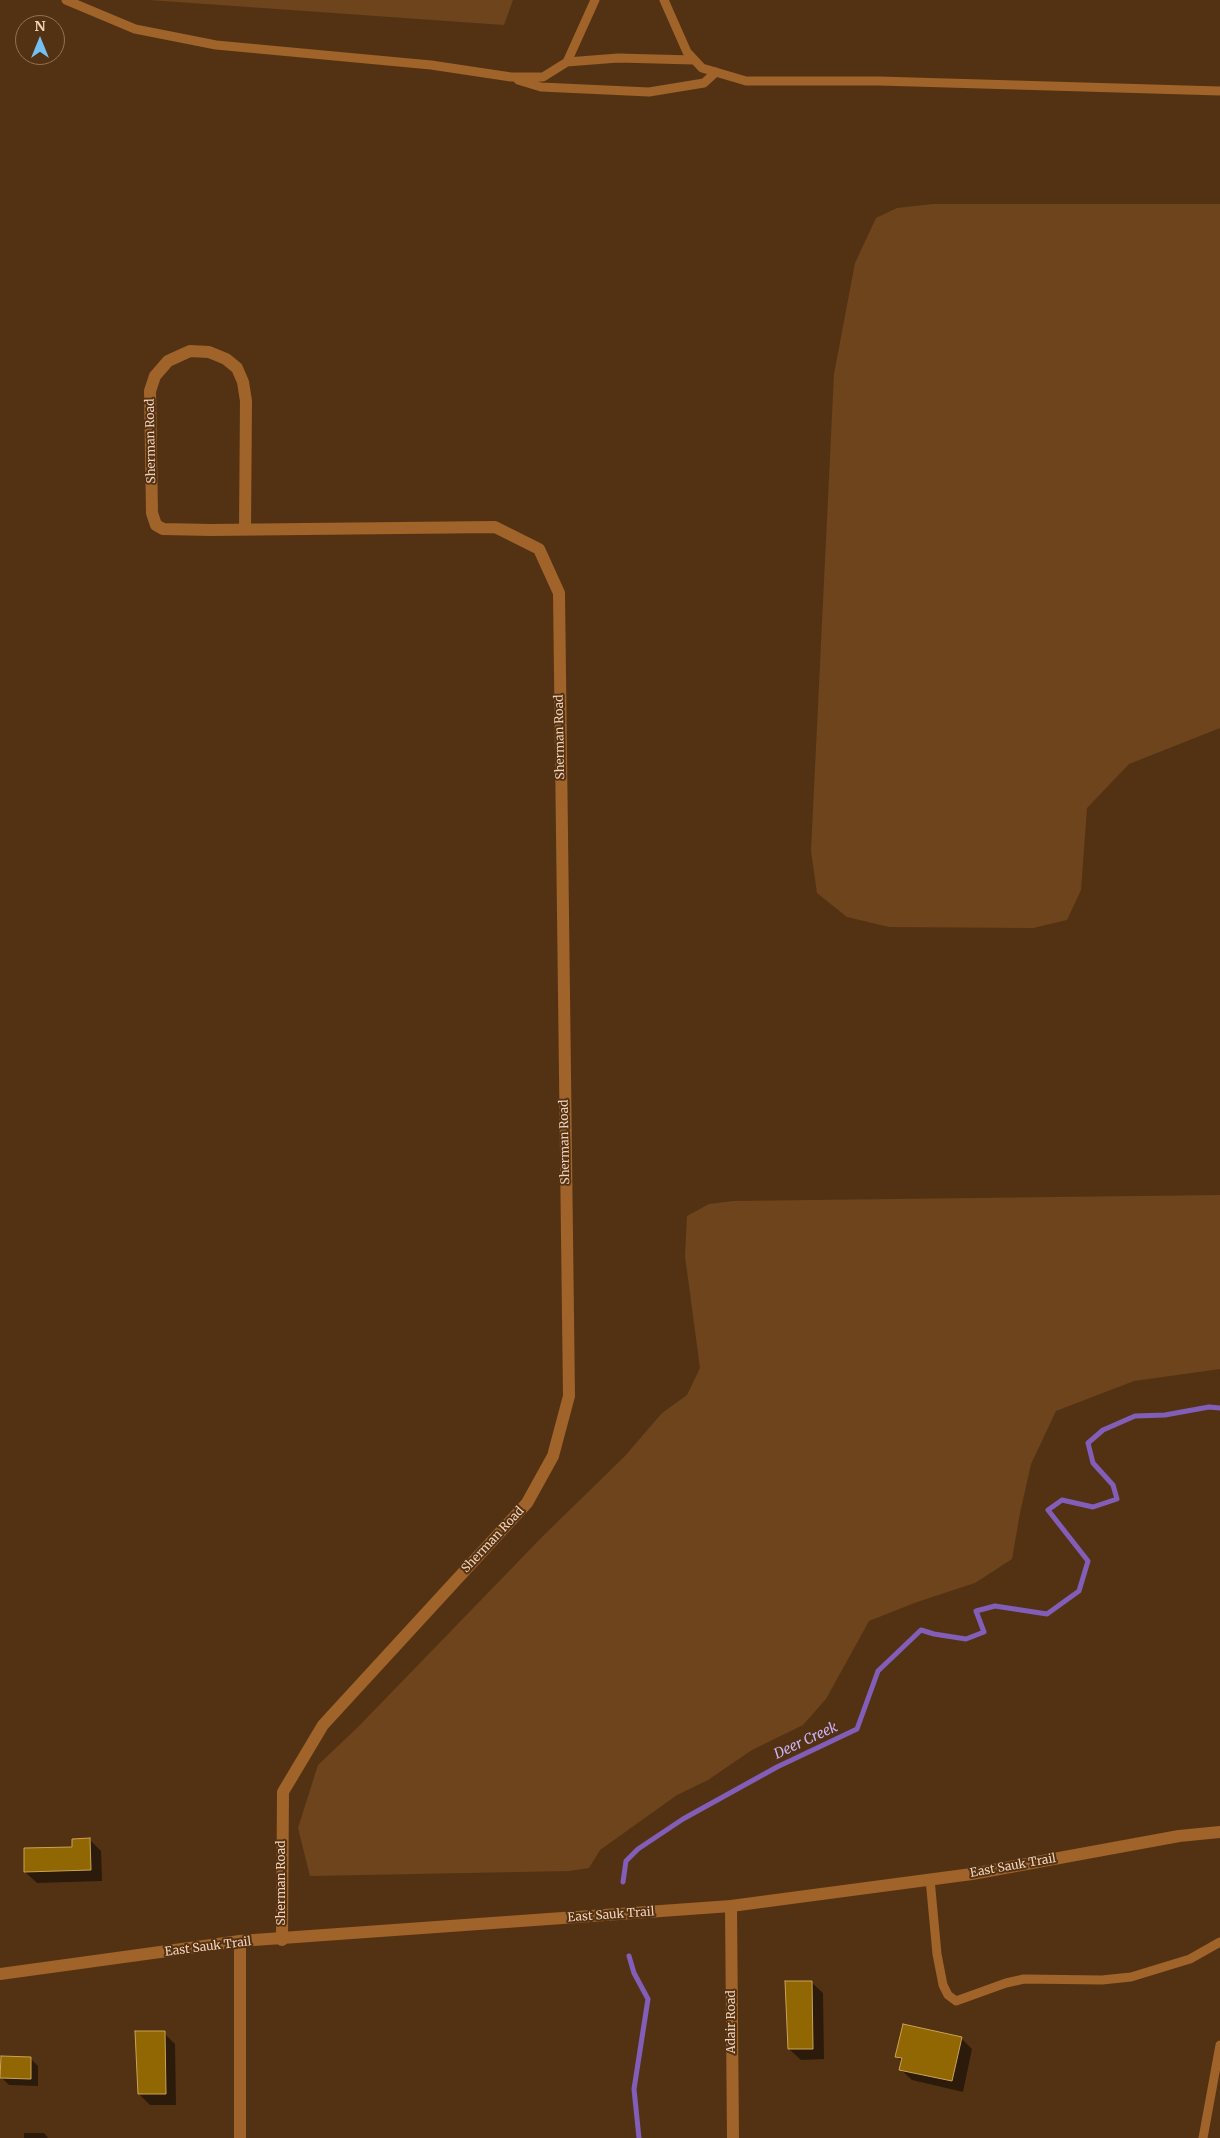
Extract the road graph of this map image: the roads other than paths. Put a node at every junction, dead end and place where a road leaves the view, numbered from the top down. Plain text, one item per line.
1 (66, 0) edge
2 (595, 0) edge
3 (664, 0) edge
4 (694, 60) junction
5 (567, 62) junction
6 (716, 72) junction
7 (511, 77) junction
8 (1220, 91) edge
9 (245, 529) junction
10 (1220, 1832) edge
11 (930, 1879) junction
12 (731, 1906) junction
13 (282, 1940) junction
14 (240, 1941) junction
15 (1220, 1942) edge
16 (0, 1974) edge
17 (1220, 2045) edge
18 (240, 2138) edge
19 (733, 2138) edge
20 (1203, 2138) edge

1 - 7 lane
2 - 5 lane
3 - 4 lane
4 - 5 lane
4 - 6 lane
5 - 7 lane
6 - 7 lane
6 - 8 lane
9 - 9 street, Sherman Road
9 - 13 street, Sherman Road
10 - 11 street, East Sauk Trail
11 - 12 street, East Sauk Trail
11 - 15 lane
12 - 13 street, East Sauk Trail
12 - 19 street, Adair Road
13 - 14 street, East Sauk Trail
14 - 16 street, East Sauk Trail
14 - 18 street
17 - 20 lane

